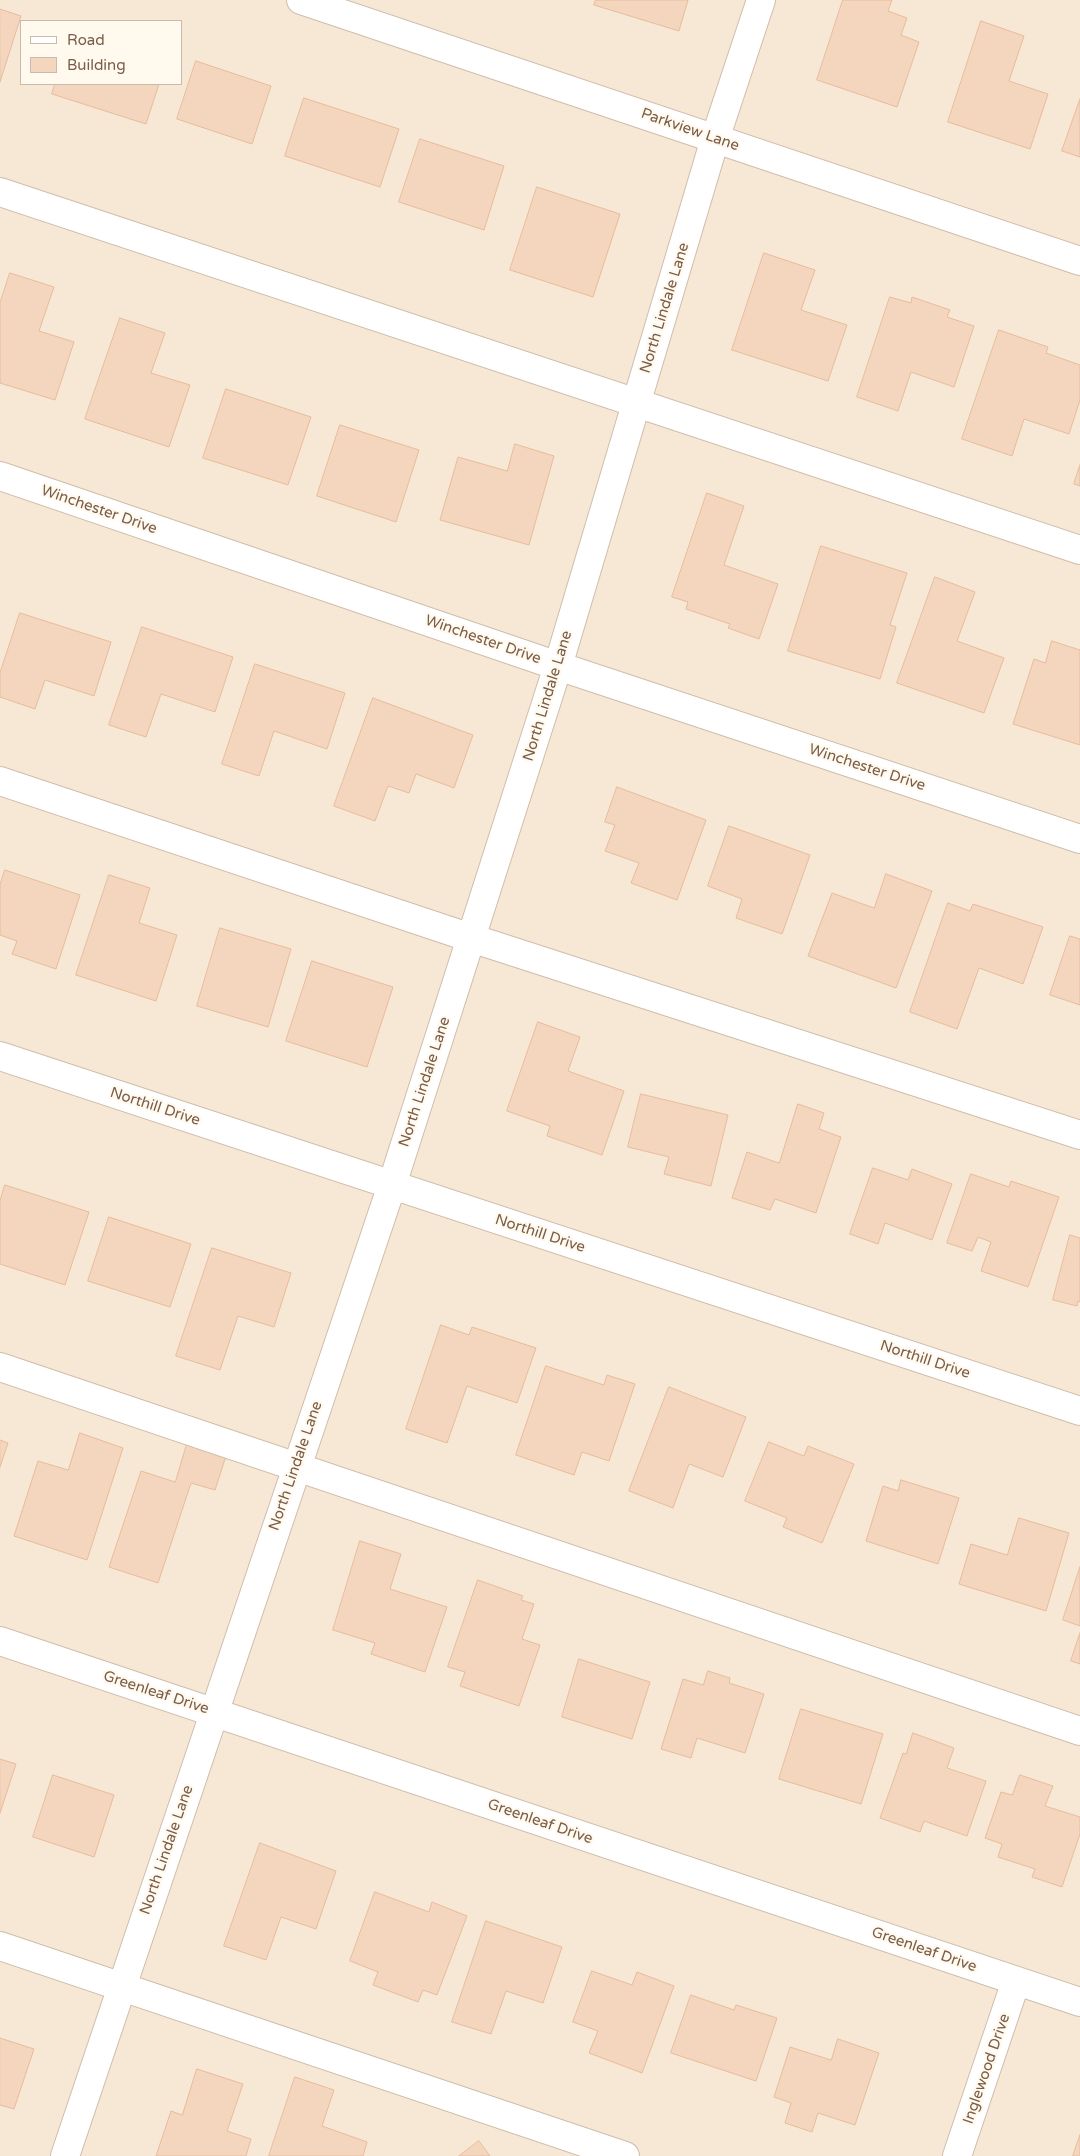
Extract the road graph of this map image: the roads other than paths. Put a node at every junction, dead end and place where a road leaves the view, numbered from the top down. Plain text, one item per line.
1 (300, 0) edge
2 (761, 0) edge
3 (716, 139) junction
4 (0, 192) edge
5 (1080, 261) edge
6 (637, 403) junction
7 (0, 476) edge
8 (1080, 550) edge
9 (558, 666) junction
10 (0, 782) edge
11 (1080, 839) edge
12 (471, 938) junction
13 (0, 1056) edge
14 (1080, 1135) edge
15 (392, 1185) junction
16 (0, 1367) edge
17 (1080, 1411) edge
18 (296, 1467) junction
19 (0, 1641) edge
20 (213, 1712) junction
21 (1080, 1731) edge
22 (0, 1946) edge
23 (1016, 1981) junction
24 (121, 1987) junction
25 (1080, 2002) edge
26 (65, 2156) edge
27 (625, 2156) edge
28 (957, 2156) edge

1 - 3 street, Parkview Lane
2 - 3 street, North Lindale Lane
3 - 5 street, Parkview Lane
3 - 6 street, North Lindale Lane
4 - 6 street
6 - 8 street
6 - 9 street, North Lindale Lane
7 - 9 street, Winchester Drive
9 - 11 street, Winchester Drive
9 - 12 street, North Lindale Lane
10 - 12 street
12 - 14 street
12 - 15 street, North Lindale Lane
13 - 15 street, Northill Drive
15 - 17 street, Northill Drive
15 - 18 street, North Lindale Lane
16 - 18 street
18 - 20 street, North Lindale Lane
18 - 21 street
19 - 20 street, Greenleaf Drive
20 - 23 street, Greenleaf Drive
20 - 24 street, North Lindale Lane
22 - 24 street
23 - 25 street, Greenleaf Drive
23 - 28 street, Inglewood Drive
24 - 26 street, North Lindale Lane
24 - 27 street

